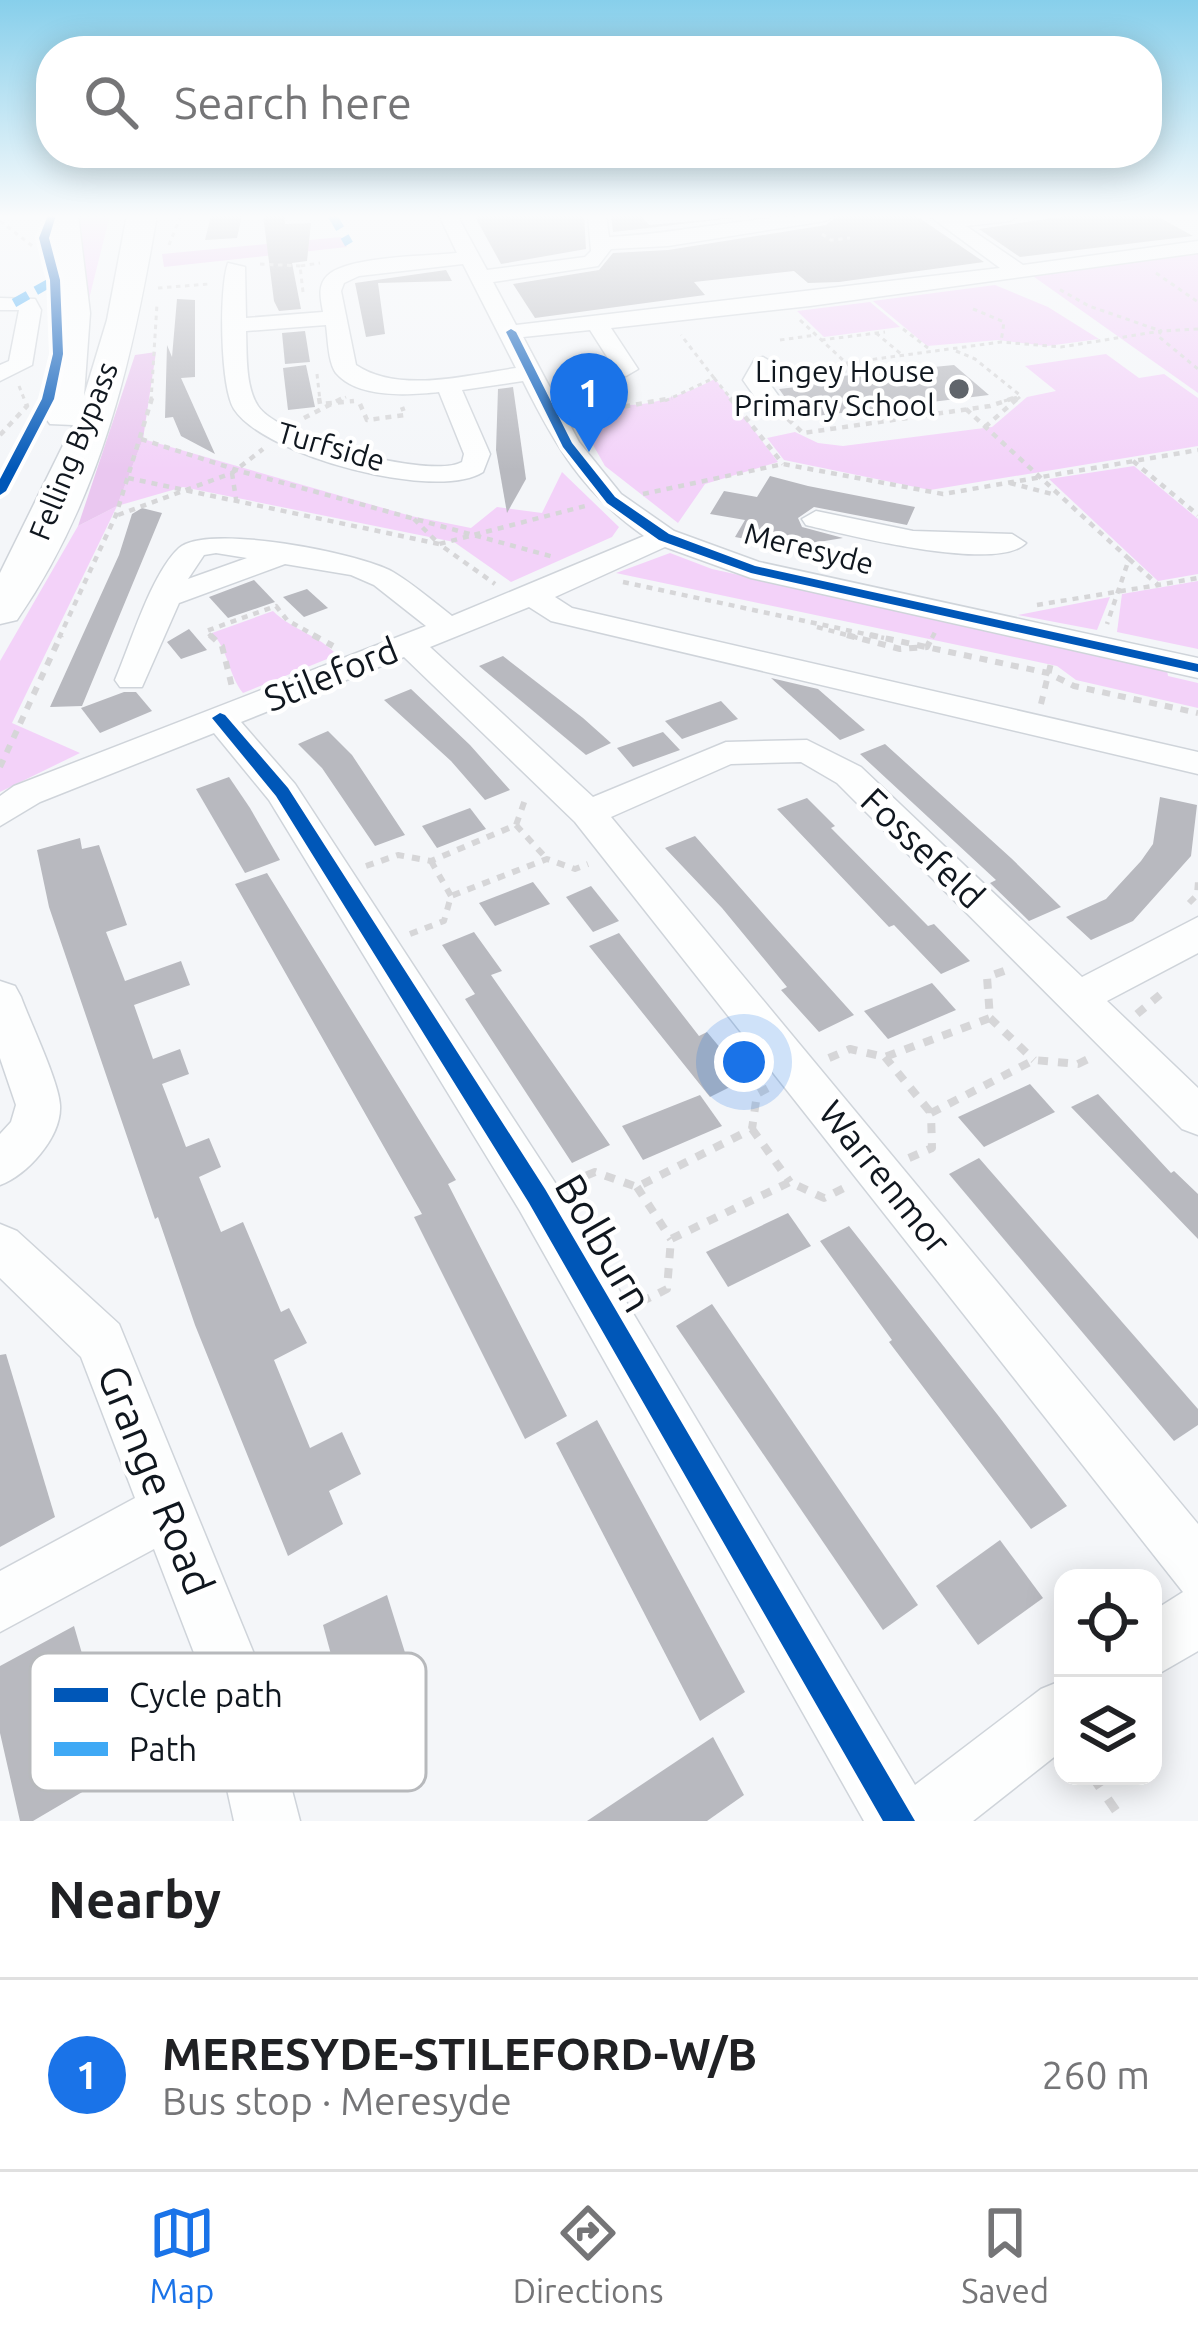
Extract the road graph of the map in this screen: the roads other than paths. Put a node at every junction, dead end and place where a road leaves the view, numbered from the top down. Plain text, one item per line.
1 (68, 300) edge
2 (101, 300) edge
3 (131, 300) edge
4 (237, 300) edge
5 (332, 300) edge
6 (494, 300) edge
7 (729, 300) edge
8 (797, 300) edge
9 (837, 300) edge
10 (0, 304) edge
11 (800, 305) junction
12 (736, 308) junction
13 (335, 318) junction
14 (597, 323) junction
15 (238, 326) junction
16 (511, 332) junction
17 (775, 364) road end
18 (626, 369) dead end
19 (3, 373) edge
20 (532, 373) junction
21 (447, 382) junction
22 (773, 405) road end
23 (46, 418) junction
24 (816, 519) dead end
25 (664, 537) junction
26 (1012, 543) dead end
27 (0, 544) edge
28 (914, 544) junction
29 (524, 598) junction
30 (892, 601) junction
31 (0, 610) edge
32 (428, 635) junction
33 (1198, 668) edge
34 (130, 680) dead end
35 (234, 712) junction
36 (1198, 763) edge
37 (572, 798) junction
38 (0, 814) edge
39 (1189, 921) edge
40 (0, 997) edge
41 (1077, 998) junction
42 (1198, 1117) edge
43 (0, 1165) edge
44 (0, 1246) edge
45 (168, 1511) junction
46 (1198, 1568) edge
47 (0, 1603) edge
48 (1198, 1616) edge
49 (1162, 1641) edge
50 (224, 1653) edge
51 (1054, 1718) edge
52 (260, 1791) edge
53 (267, 1821) edge
54 (900, 1821) edge
55 (921, 1821) edge

1 - 23 highway
2 - 23 highway, Felling Bypass
3 - 31 highway, Felling Bypass
4 - 15 street, Turfside
5 - 13 street
6 - 16 street, Meresyde
7 - 12 street
8 - 11 street
9 - 11 street
10 - 19 street
11 - 12 street
12 - 14 street
13 - 15 street
13 - 21 street
14 - 16 street
14 - 18 street
15 - 21 street, Turfside
16 - 20 street, Meresyde
17 - 22 street
20 - 21 street
20 - 25 street, Meresyde
23 - 27 highway, Felling Bypass
24 - 28 street
25 - 29 street, Stileford
25 - 30 street, Meresyde
26 - 28 street
28 - 30 street
29 - 32 street, Stileford
29 - 36 street
30 - 33 street, Meresyde
32 - 34 street, Warrenmor
32 - 35 street, Stileford
32 - 37 street, Warrenmor
35 - 38 street, Stileford
35 - 54 street, Bolburn
37 - 41 street, Fossefeld
37 - 46 street, Warrenmor
39 - 41 street
40 - 43 street
41 - 42 street, Fossefeld
44 - 45 street, Grange Road
45 - 47 street
45 - 50 street, Grange Road
48 - 49 street
51 - 55 street
52 - 53 street, Grange Road

